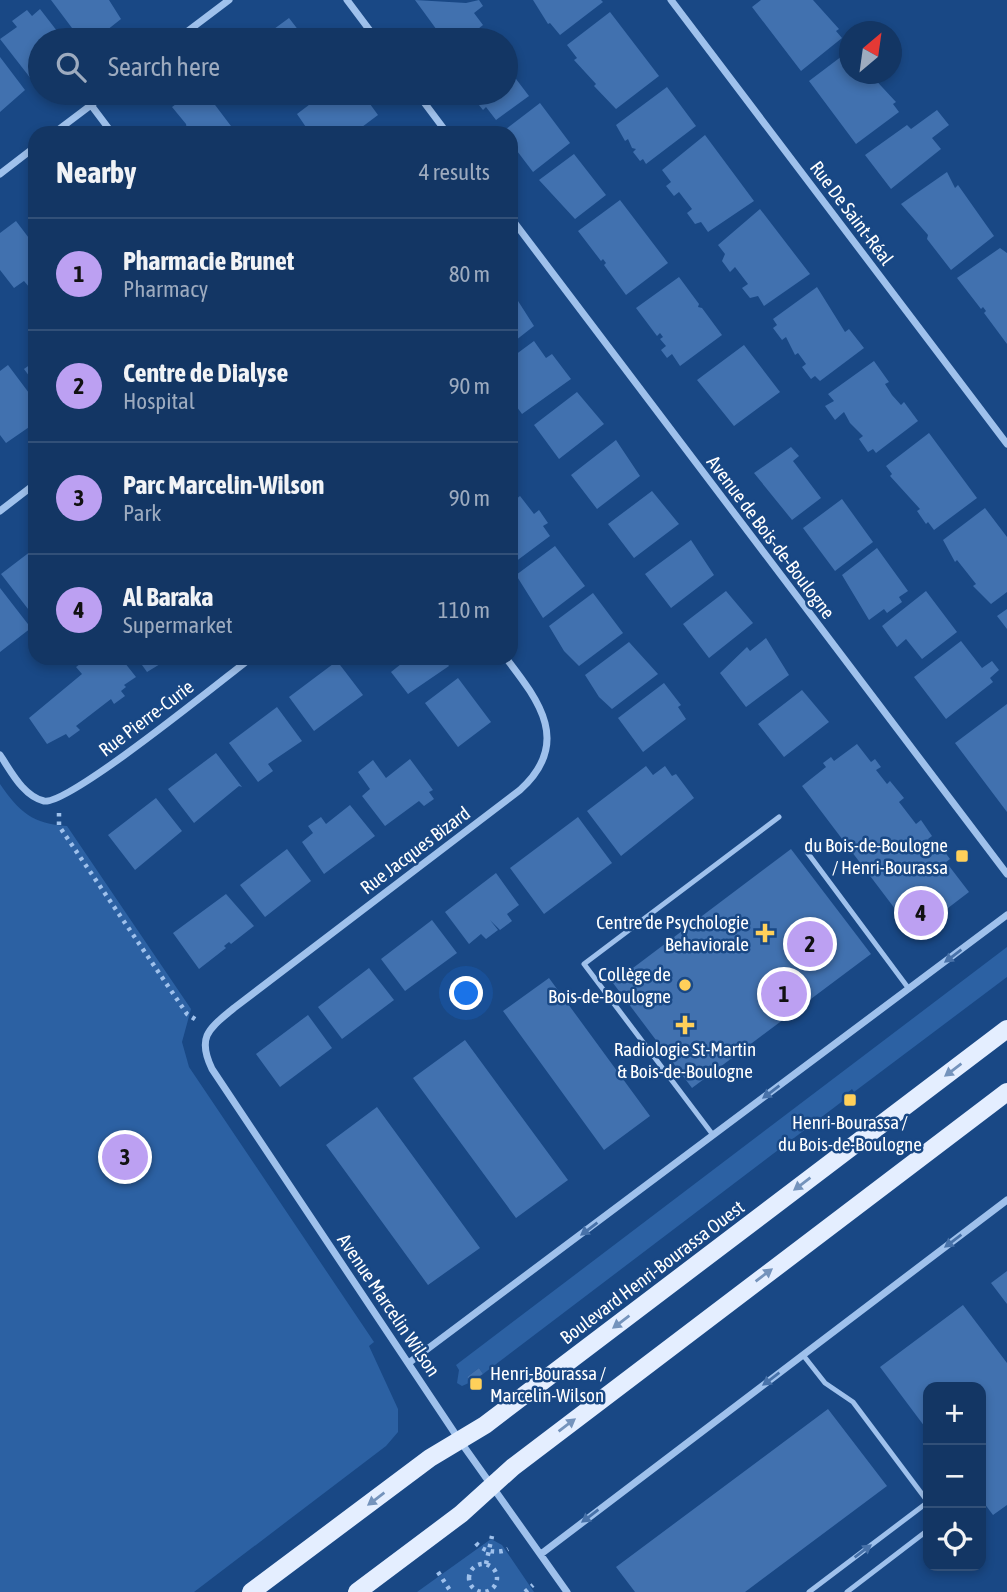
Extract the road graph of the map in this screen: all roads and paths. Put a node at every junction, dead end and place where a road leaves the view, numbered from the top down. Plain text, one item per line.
1 (229, 0) edge
2 (347, 0) edge
3 (671, 0) edge
4 (192, 28) edge
5 (368, 28) edge
6 (91, 105) joint
7 (426, 105) edge
8 (63, 126) edge
9 (107, 126) edge
10 (442, 126) edge
11 (28, 152) edge
12 (0, 174) edge
13 (518, 227) edge
14 (1007, 444) edge
15 (28, 489) edge
16 (0, 511) edge
17 (242, 665) edge
18 (511, 665) edge
19 (0, 755) edge
20 (779, 817) dead end
21 (59, 826) dead end
22 (807, 852) dead end
23 (1007, 874) edge
24 (1007, 915) edge
25 (909, 989) junction
26 (187, 1014) dead end
27 (1007, 1029) edge
28 (210, 1030) joint
29 (1007, 1092) edge
30 (713, 1135) junction
31 (1007, 1200) edge
32 (803, 1355) junction
33 (410, 1362) junction
34 (460, 1441) junction
35 (492, 1485) junction
36 (923, 1495) edge
37 (923, 1506) edge
38 (923, 1534) edge
39 (492, 1536) dead end
40 (476, 1543) dead end
41 (508, 1549) dead end
42 (489, 1550) junction
43 (541, 1554) junction
44 (486, 1564) junction
45 (438, 1572) dead end
46 (533, 1584) dead end
47 (251, 1592) edge
48 (357, 1592) edge
49 (451, 1592) edge
50 (525, 1592) edge
51 (567, 1592) edge
52 (809, 1592) edge
53 (847, 1592) edge

1 - 4 street
2 - 5 street
3 - 14 street, Rue De Saint-Réal
6 - 8 street
6 - 9 street
7 - 10 street
11 - 12 street
13 - 23 street, Avenue de Bois-de-Boulogne
15 - 16 street
17 - 19 street, Rue Pierre-Curie
18 - 28 street, Rue Jacques Bizard
20 - 30 lane
21 - 26 path
22 - 25 lane
24 -> 25 street
25 -> 30 street
27 -> 34 main road, Boulevard Henri-Bourassa Ouest
28 - 33 street, Avenue Marcelin Wilson
35 -> 29 main road
30 -> 33 street
31 -> 32 street
32 - 36 lane
32 -> 43 street
33 - 34 street, Avenue Marcelin Wilson
34 - 35 street, Avenue Marcelin Wilson
34 -> 47 main road, Boulevard Henri-Bourassa Ouest
35 - 43 street, Avenue Marcelin Wilson
35 - 48 main road
52 -> 37 lane
38 - 53 lane
39 - 42 path
40 - 42 path
41 - 42 path
42 - 44 path
43 - 51 street, Avenue Marcelin Wilson
44 - 44 path
45 - 49 path
46 - 50 path

